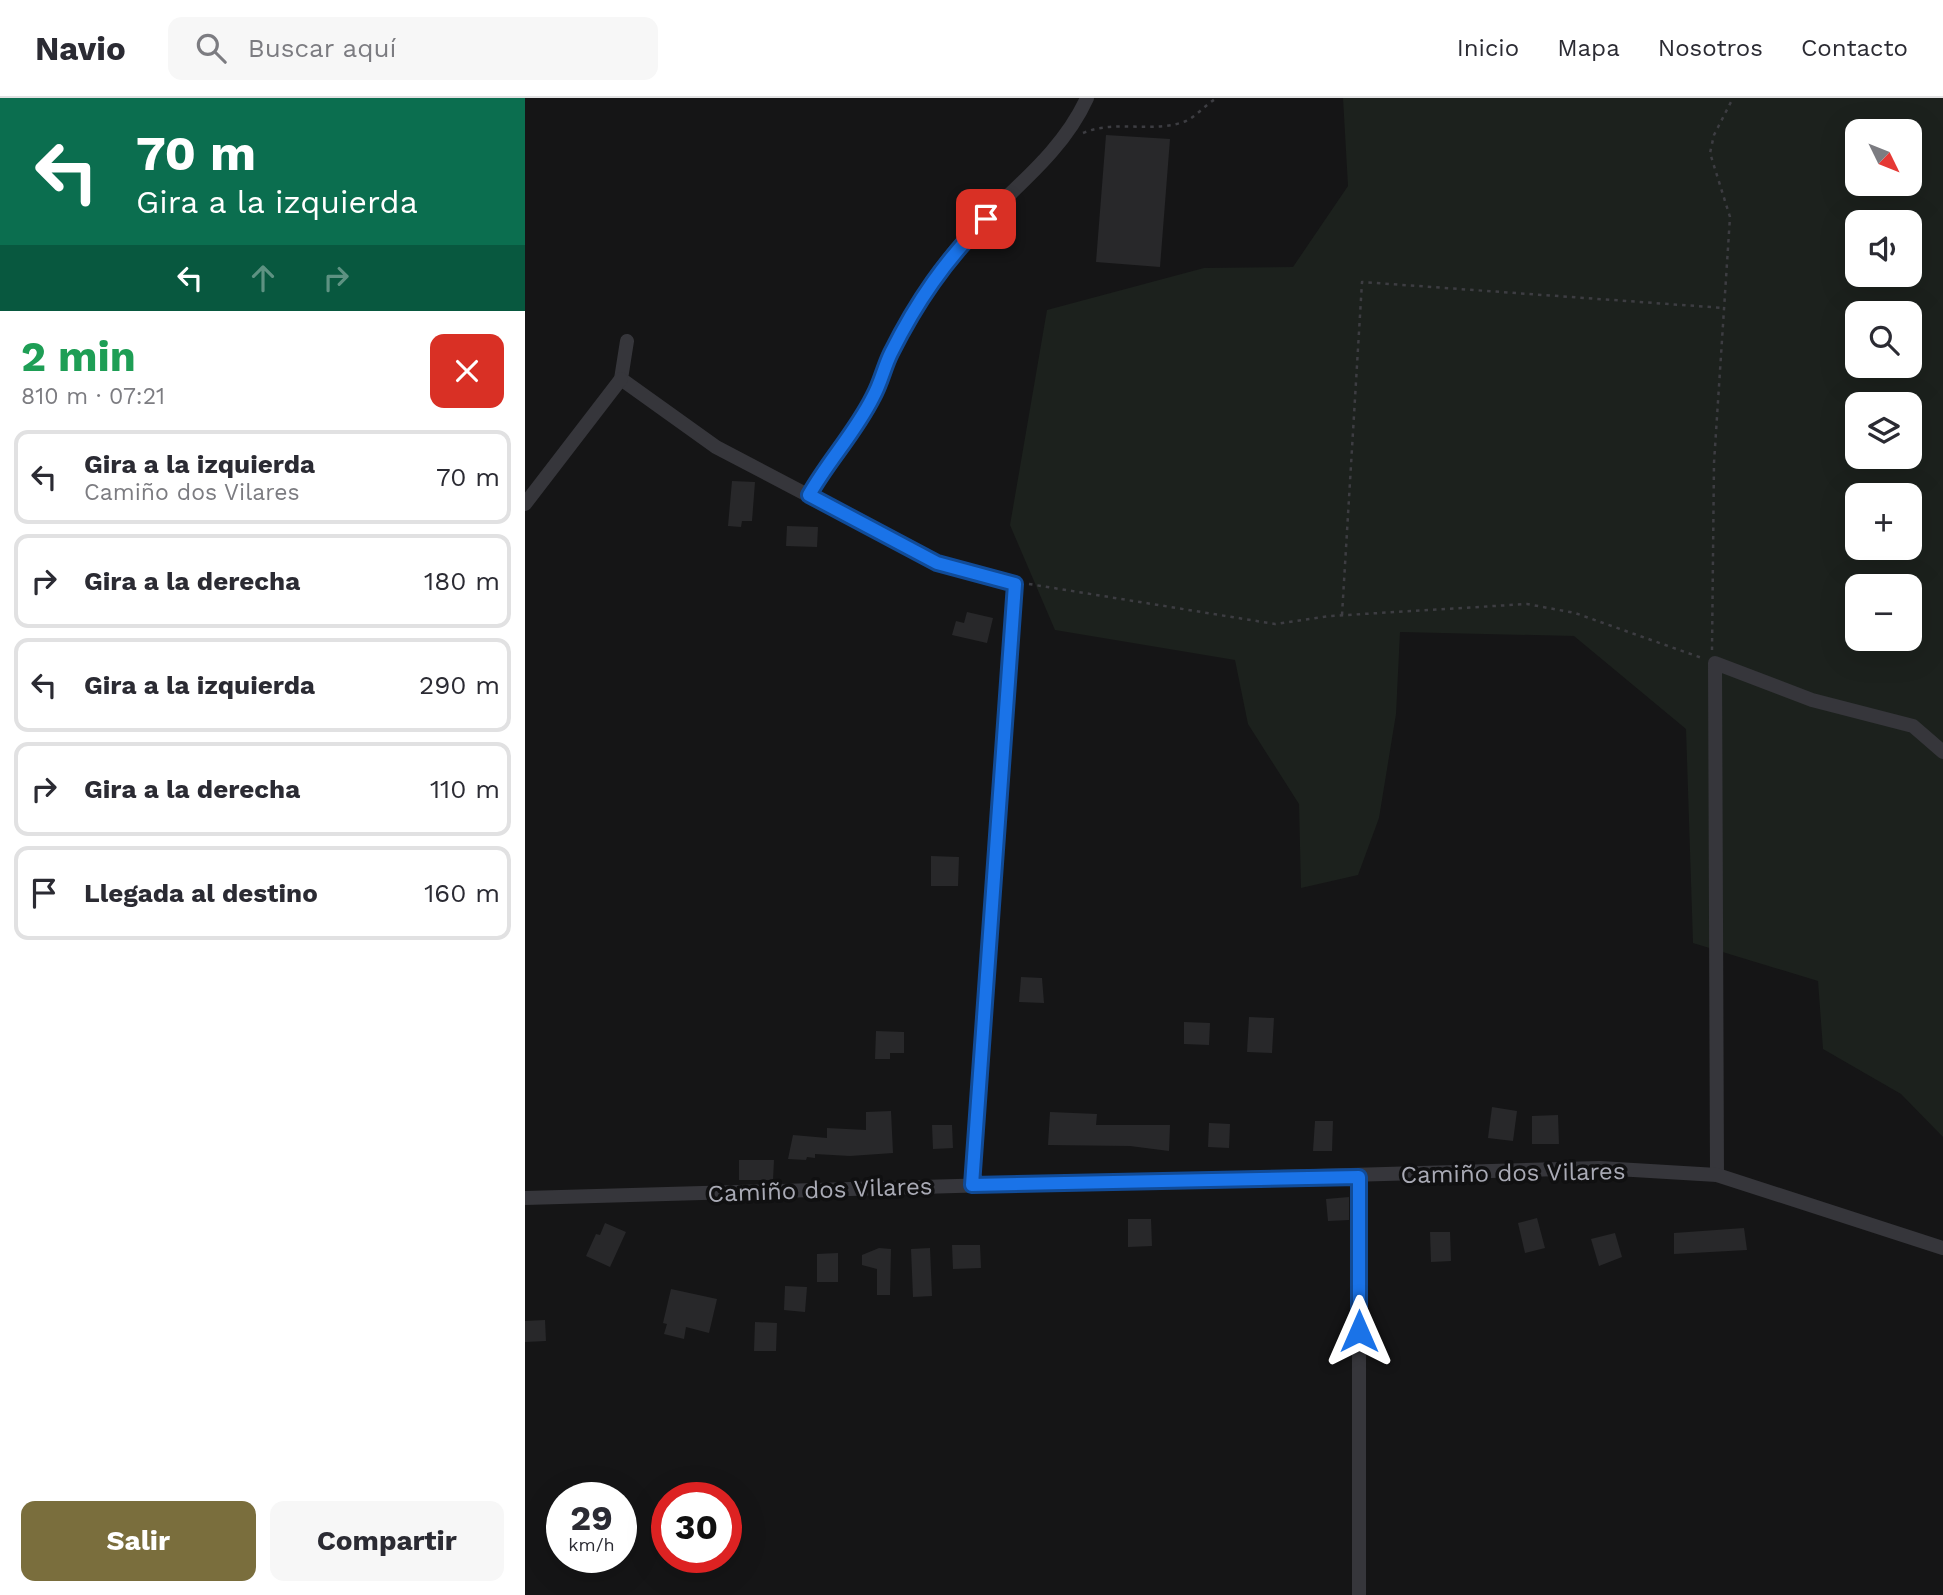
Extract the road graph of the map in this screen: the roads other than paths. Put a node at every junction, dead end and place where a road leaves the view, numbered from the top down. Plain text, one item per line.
1 (1087, 98) edge
2 (627, 341) dead end
3 (621, 379) junction
4 (809, 495) junction
5 (525, 504) edge
6 (1943, 752) edge
7 (1717, 1175) junction
8 (1359, 1177) junction
9 (972, 1185) junction
10 (525, 1198) edge
11 (1943, 1248) edge
12 (1359, 1595) edge

1 - 4 street
2 - 3 street
3 - 4 street
3 - 5 street
4 - 9 street
6 - 7 street
7 - 8 street, Camiño dos Vilares
7 - 11 street, Camiño dos Vilares
8 - 9 street, Camiño dos Vilares
8 - 12 street
9 - 10 street, Camiño dos Vilares

